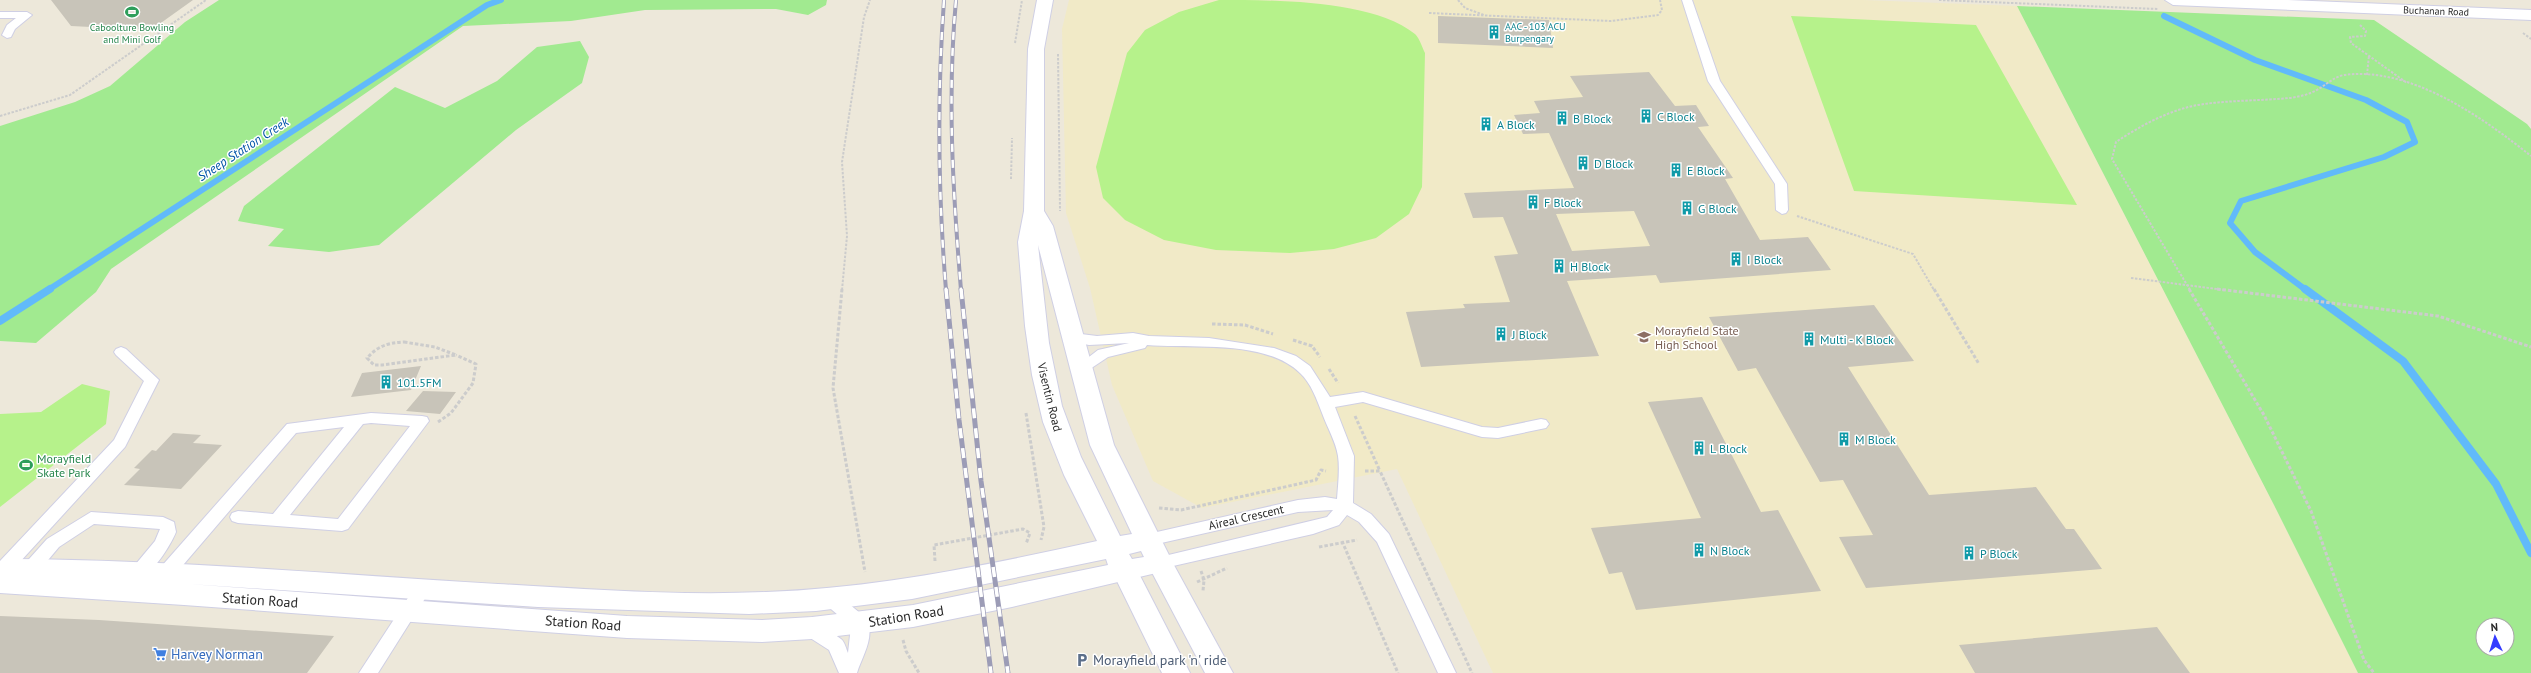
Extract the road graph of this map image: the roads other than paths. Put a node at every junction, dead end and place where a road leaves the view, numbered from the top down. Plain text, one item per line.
1 (1045, 0) edge
2 (1686, 0) edge
3 (2173, 0) edge
4 (0, 15) edge
5 (2531, 15) edge
6 (7, 35) dead end
7 (1782, 210) road end
8 (1034, 211) junction
9 (1073, 338) junction
10 (1149, 341) junction
11 (121, 352) dead end
12 (1081, 370) junction
13 (1326, 403) junction
14 (358, 420) junction
15 (1541, 424) dead end
16 (1345, 506) junction
17 (238, 517) dead end
18 (277, 520) junction
19 (1148, 540) junction
20 (1113, 547) junction
21 (1160, 563) junction
22 (1125, 571) junction
23 (166, 573) junction
24 (10, 575) edge
25 (129, 582) junction
26 (422, 589) junction
27 (831, 599) junction
28 (408, 611) junction
29 (860, 623) junction
30 (809, 628) junction
31 (848, 672) edge
32 (368, 673) edge
33 (1176, 673) edge
34 (1219, 673) edge
35 (1447, 673) edge

1 - 8 main road, Visentin Road
2 - 7 lane
3 - 5 main road, Buchanan Road
4 - 6 lane
8 - 9 main road, Visentin Road
8 - 20 main road, Visentin Road
9 - 10 lane
9 - 12 main road, Visentin Road
10 - 12 lane
10 - 13 lane
11 - 24 lane
12 - 19 main road, Visentin Road
13 - 15 lane
13 - 16 lane
14 - 18 lane
14 - 18 lane
14 - 23 lane
16 - 19 lane, Aireal Crescent
16 - 21 lane
16 - 35 lane, Aireal Crescent
17 - 18 lane
19 - 20 main road, Station Road
19 - 21 main road, Visentin Road
20 - 22 main road, Visentin Road
20 - 27 main road, Station Road
21 - 22 main road, Station Road
21 - 34 main road, Visentin Road
22 - 29 main road, Station Road
22 - 33 main road, Visentin Road
23 - 25 main road, Station Road
23 - 26 main road, Station Road
24 - 25 main road, Station Road
24 - 25 lane
25 - 28 main road, Station Road
26 - 27 main road, Station Road
26 - 28 lane
27 - 29 lane
28 - 30 main road, Station Road
28 - 32 lane
29 - 30 main road, Station Road
29 - 31 lane
30 - 31 lane

